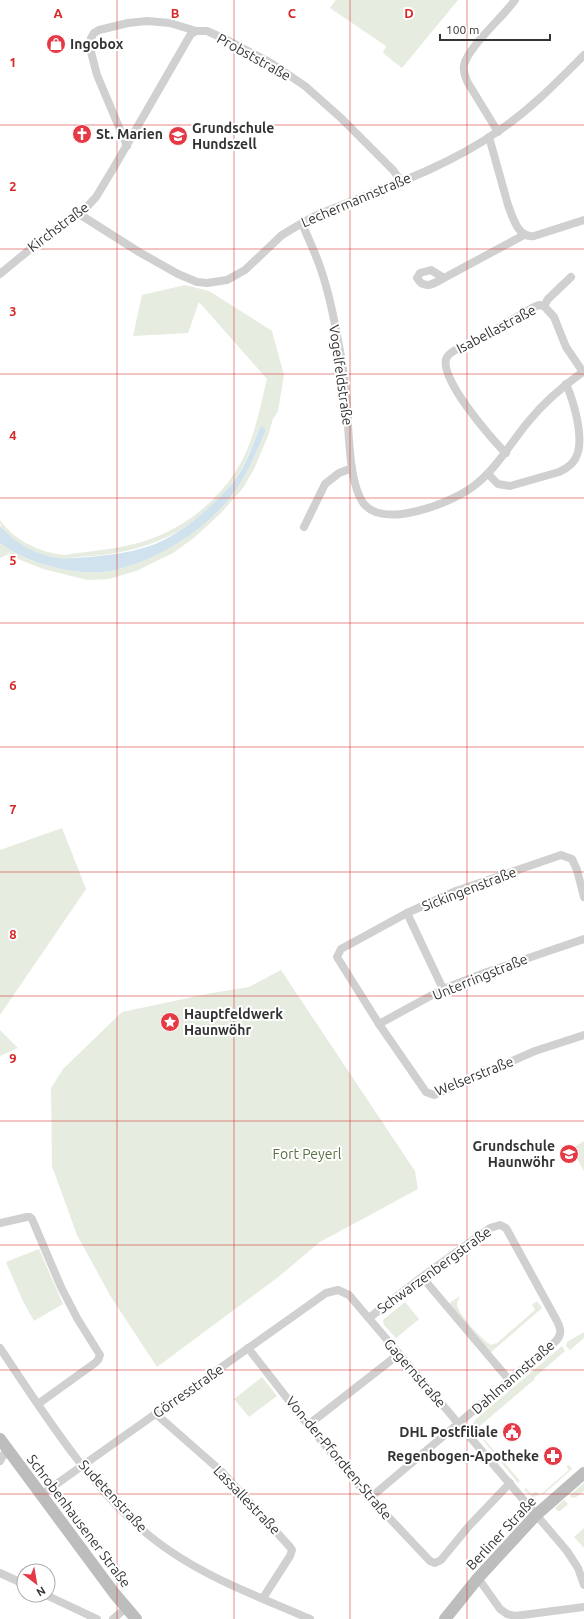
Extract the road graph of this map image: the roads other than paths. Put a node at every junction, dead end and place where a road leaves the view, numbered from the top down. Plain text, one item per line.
1 (515, 0) edge
2 (196, 31) junction
3 (584, 55) edge
4 (498, 132) junction
5 (489, 138) junction
6 (127, 146) junction
7 (401, 181) junction
8 (79, 214) junction
9 (584, 220) edge
10 (302, 223) junction
11 (524, 235) junction
12 (0, 274) edge
13 (571, 277) dead end
14 (444, 278) dead end
15 (544, 306) junction
16 (583, 372) edge
17 (566, 384) junction
18 (506, 453) junction
19 (352, 468) junction
20 (488, 474) junction
21 (304, 527) dead end
22 (584, 897) edge
23 (407, 913) junction
24 (584, 939) edge
25 (337, 957) joint
26 (443, 989) junction
27 (379, 1024) junction
28 (584, 1035) edge
29 (0, 1223) edge
30 (500, 1225) joint
31 (422, 1278) junction
32 (338, 1290) joint
33 (369, 1318) junction
34 (0, 1348) edge
35 (248, 1348) junction
36 (399, 1354) junction
37 (510, 1380) junction
38 (38, 1404) junction
39 (156, 1414) junction
40 (459, 1423) junction
41 (308, 1425) junction
42 (3, 1444) edge
43 (0, 1461) edge
44 (83, 1465) junction
45 (584, 1473) edge
46 (510, 1483) junction
47 (41, 1495) junction
48 (370, 1498) junction
49 (536, 1516) junction
50 (581, 1567) edge
51 (0, 1573) edge
52 (478, 1578) junction
53 (16, 1580) edge
54 (584, 1585) edge
55 (263, 1598) junction
56 (56, 1600) edge
57 (584, 1607) edge
58 (126, 1608) junction
59 (97, 1619) edge
60 (113, 1619) edge
61 (136, 1619) edge
62 (310, 1619) edge
63 (445, 1619) edge

1 - 4 street
2 - 6 street, Kirchstraße
2 - 6 street, Probststraße
2 - 7 street, Probststraße
3 - 4 street, Lechermannstraße
4 - 5 street, Lechermannstraße
5 - 7 street, Lechermannstraße
5 - 11 street
6 - 8 street, Kirchstraße
7 - 10 street, Lechermannstraße
8 - 10 street, Lechermannstraße
8 - 12 street, Kirchstraße
9 - 11 street
10 - 19 street, Vogelfeldstraße
11 - 14 street
13 - 15 street, Isabellastraße
15 - 16 street, Isabellastraße
15 - 18 street, Isabellastraße
16 - 17 street
17 - 18 street
17 - 20 street
18 - 20 street
19 - 20 street, Vogelfeldstraße
19 - 21 street
22 - 23 street, Sickingenstraße
23 - 25 street, Sickingenstraße
23 - 26 street
24 - 26 street, Unterringstraße
25 - 27 street, Welserstraße
26 - 27 street, Unterringstraße
27 - 28 street, Welserstraße
29 - 38 street
30 - 31 street, Schwarzenbergstraße
30 - 37 street, Dahlmannstraße
31 - 33 street, Schwarzenbergstraße
31 - 37 street
32 - 33 street, Gagernstraße
32 - 35 street, Görresstraße
33 - 36 street, Gagernstraße
34 - 38 street, Sudetenstraße
35 - 39 street, Görresstraße
35 - 41 street, Von-der-Pfordten-Straße
36 - 40 street, Gagernstraße
36 - 41 street
37 - 40 street, Dahlmannstraße
38 - 44 street, Sudetenstraße
39 - 44 street, Görresstraße
39 - 55 street, Lassallestraße
40 - 46 street, Gagernstraße
40 - 48 street, Dahlmannstraße
41 - 48 street, Von-der-Pfordten-Straße
42 - 43 street
42 - 47 street, Schrobenhausener Straße
44 - 47 street, Görresstraße
44 - 55 street, Sudetenstraße
45 - 49 street, Berliner Straße
46 - 48 street, Von-der-Pfordten-Straße
46 - 49 street, Gagernstraße
47 - 58 street, Schrobenhausener Straße
49 - 50 street, Gagernstraße
49 - 52 street, Berliner Straße
50 - 54 street, Gagernstraße
51 - 53 street
52 - 57 street
52 - 63 street, Berliner Straße
55 - 62 street, Sudetenstraße
56 - 59 street
58 - 60 street
58 - 61 street, Schrobenhausener Straße

